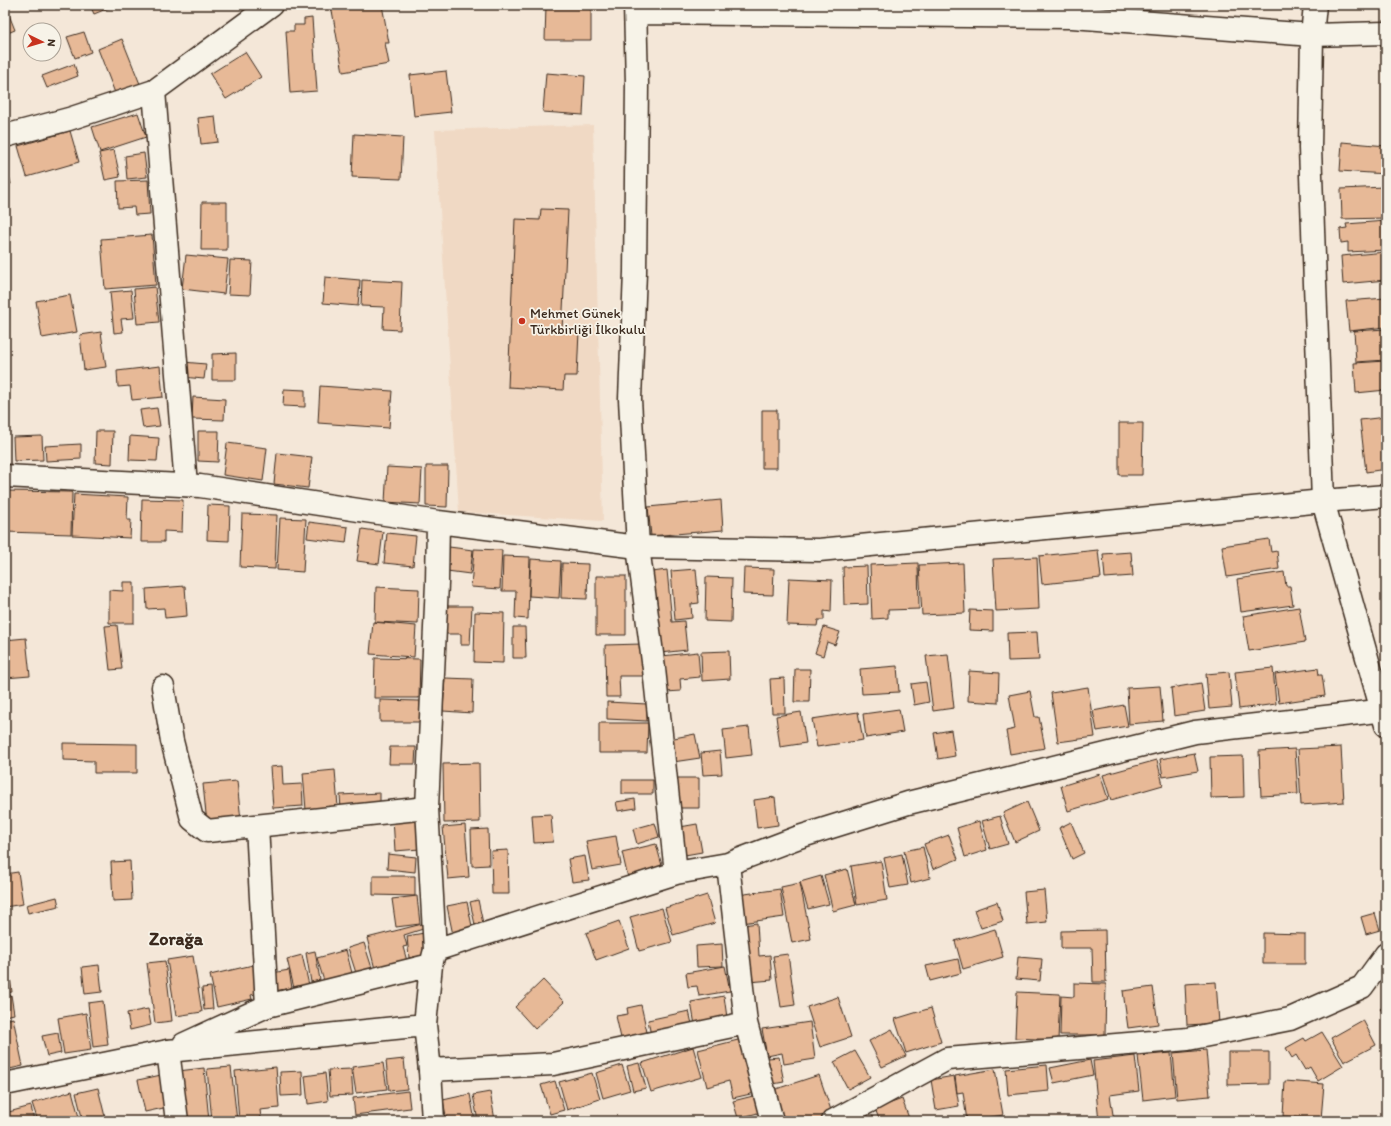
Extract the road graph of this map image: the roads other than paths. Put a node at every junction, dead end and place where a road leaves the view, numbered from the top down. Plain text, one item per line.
1 (271, 5) edge
2 (1315, 5) edge
3 (635, 9) edge
4 (1386, 33) edge
5 (1312, 35) junction
6 (154, 91) junction
7 (5, 136) edge
8 (5, 476) edge
9 (186, 485) junction
10 (1386, 496) edge
11 (1323, 501) junction
12 (438, 522) junction
13 (638, 547) junction
14 (163, 687) dead end
15 (1385, 715) edge
16 (426, 808) junction
17 (257, 826) junction
18 (728, 864) junction
19 (676, 873) junction
20 (1386, 954) edge
21 (433, 958) junction
22 (267, 1006) junction
23 (746, 1022) junction
24 (425, 1025) junction
25 (168, 1051) junction
26 (430, 1070) junction
27 (5, 1084) edge
28 (177, 1121) edge
29 (433, 1121) edge
30 (772, 1121) edge
31 (833, 1121) edge

1 - 6 street
2 - 5 street
3 - 5 street
3 - 13 street
4 - 5 street
5 - 11 street
6 - 7 street
6 - 9 street
8 - 9 street
9 - 12 street
10 - 11 street
11 - 13 street
11 - 15 street
12 - 13 street
12 - 16 street
13 - 19 street
14 - 17 street
15 - 18 street
16 - 17 street
16 - 21 street
17 - 22 street
18 - 19 street
18 - 23 street
19 - 21 street
20 - 31 street
21 - 22 street
21 - 24 street
22 - 25 street
23 - 26 street
23 - 30 street
24 - 25 street
24 - 26 street
25 - 27 street
25 - 28 street
26 - 29 street

